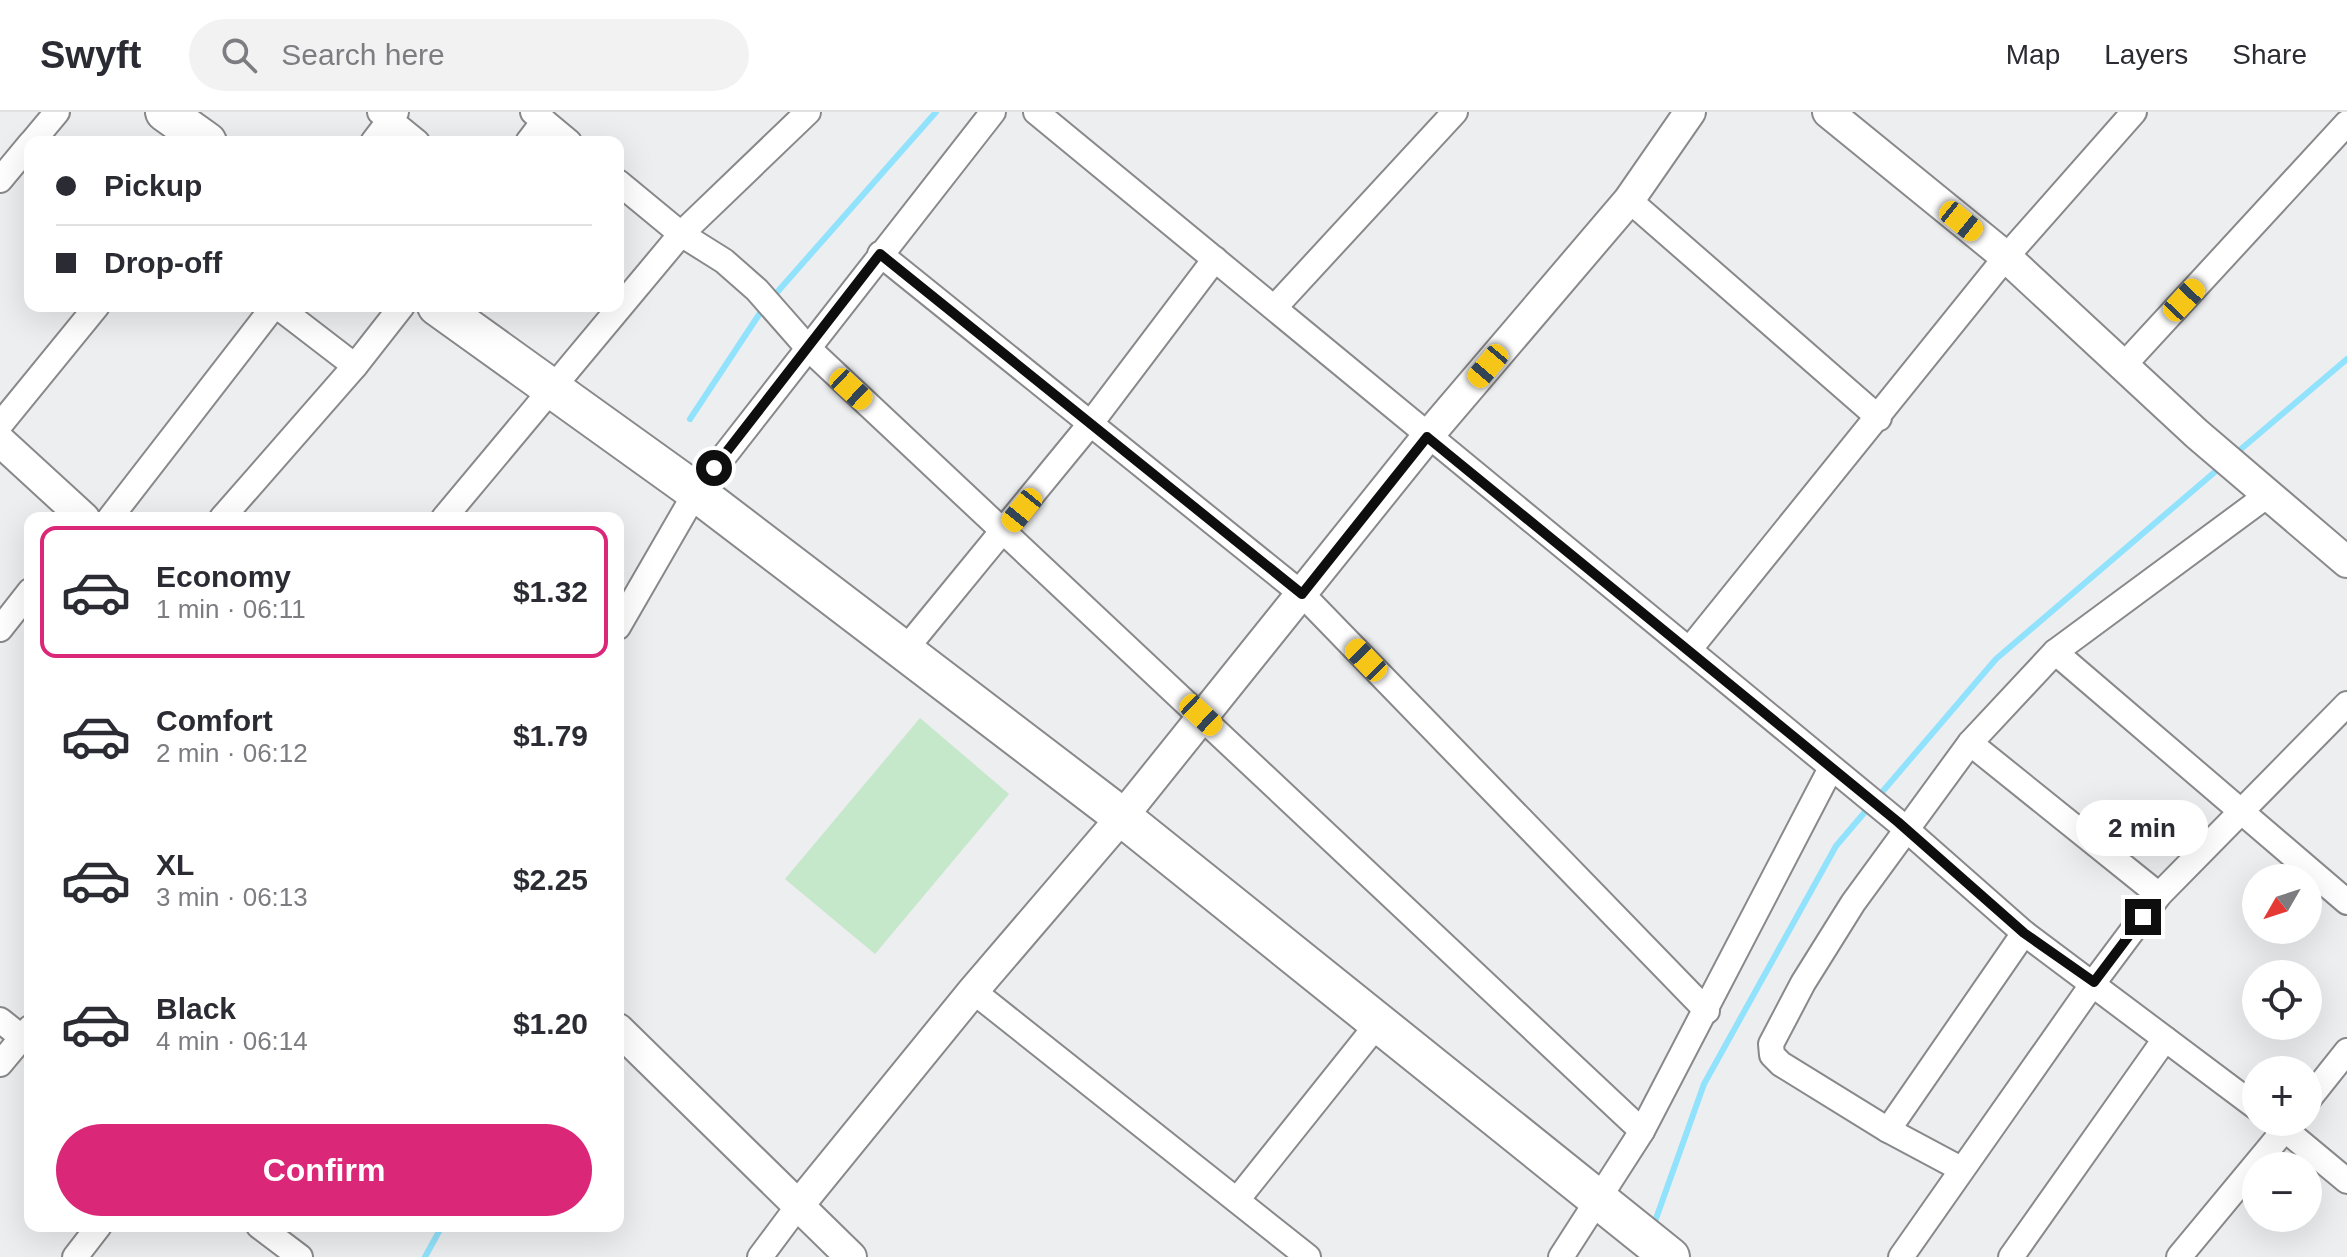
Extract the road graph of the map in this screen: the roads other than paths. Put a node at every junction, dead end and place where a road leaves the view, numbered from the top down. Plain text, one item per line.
1 (57, 112) edge
2 (165, 112) edge
3 (808, 112) edge
4 (993, 112) edge
5 (1036, 112) edge
6 (1455, 112) edge
7 (1690, 112) edge
8 (1828, 112) edge
9 (2134, 112) edge
10 (389, 115) edge
11 (539, 117) edge
12 (2347, 123) edge
13 (42, 136) edge
14 (199, 136) edge
15 (377, 136) edge
16 (411, 136) edge
17 (531, 136) edge
18 (562, 136) edge
19 (24, 155) edge
20 (0, 180) edge
21 (624, 187) edge
22 (1629, 200) junction
23 (681, 234) junction
24 (880, 254) junction
25 (2006, 257) junction
26 (1215, 259) junction
27 (624, 303) edge
28 (1275, 307) junction
29 (92, 312) edge
30 (270, 312) edge
31 (283, 312) edge
32 (397, 312) edge
33 (445, 312) edge
34 (616, 312) edge
35 (808, 348) junction
36 (355, 366) junction
37 (2123, 366) junction
38 (552, 390) junction
39 (1879, 418) junction
40 (1091, 423) junction
41 (0, 425) edge
42 (1427, 437) junction
43 (0, 441) edge
44 (2264, 489) junction
45 (696, 492) junction
46 (77, 512) edge
47 (115, 512) edge
48 (227, 512) edge
49 (449, 512) edge
50 (1004, 532) junction
51 (2347, 562) edge
52 (1302, 594) junction
53 (24, 599) edge
54 (624, 617) edge
55 (0, 629) edge
56 (1689, 650) junction
57 (904, 651) junction
58 (2055, 652) junction
59 (2347, 704) edge
60 (1201, 715) junction
61 (1970, 743) junction
62 (1838, 774) junction
63 (2244, 810) junction
64 (1122, 817) junction
65 (1903, 826) junction
66 (2159, 895) junction
67 (2345, 897) edge
68 (2024, 933) junction
69 (2094, 982) junction
70 (973, 991) junction
71 (1707, 1011) junction
72 (0, 1020) edge
73 (1380, 1021) junction
74 (24, 1034) edge
75 (624, 1035) edge
76 (24, 1039) edge
77 (2165, 1039) junction
78 (2347, 1051) edge
79 (0, 1064) edge
80 (2322, 1082) edge
81 (2242, 1097) edge
82 (1888, 1130) junction
83 (1642, 1131) junction
84 (2275, 1136) edge
85 (2297, 1136) edge
86 (1961, 1169) junction
87 (2347, 1181) edge
88 (1598, 1196) junction
89 (1237, 1200) junction
90 (798, 1206) junction
91 (94, 1232) edge
92 (268, 1232) edge
93 (290, 1247) edge
94 (1669, 1256) edge
95 (75, 1257) edge
96 (760, 1257) edge
97 (851, 1257) edge
98 (1308, 1257) edge
99 (1561, 1257) edge
100 (1901, 1257) edge
101 (2011, 1257) edge
102 (2179, 1257) edge

1 - 13 street
2 - 14 main road
3 - 23 street
4 - 24 street
5 - 26 street
6 - 28 street
7 - 22 street
8 - 25 street
9 - 25 street
10 - 15 street
10 - 16 street
11 - 17 street
11 - 18 street
12 - 37 street
19 - 20 street
21 - 23 street
22 - 39 street
22 - 42 street
23 - 27 street
23 - 35 street
24 - 35 street
24 - 40 street
25 - 37 street
25 - 39 street
26 - 28 street
26 - 40 street
28 - 42 street
29 - 41 street
30 - 47 street
31 - 36 street
32 - 36 street
33 - 38 main road
34 - 38 street
35 - 45 street
35 - 50 street
36 - 48 street
37 - 44 street
38 - 45 main road
38 - 49 street
39 - 56 street
40 - 50 street
40 - 52 street
42 - 52 street
42 - 56 street
43 - 46 street
44 - 51 street
44 - 58 street
45 - 54 street
45 - 57 main road
50 - 57 street
50 - 60 street
52 - 60 street
52 - 71 street
53 - 55 street
56 - 62 street
57 - 64 main road
58 - 61 street
58 - 63 street
59 - 63 street
60 - 64 street
60 - 83 street
61 - 65 street
61 - 66 street
62 - 65 street
62 - 71 street
63 - 66 street
63 - 67 street
64 - 70 street
64 - 73 main road
65 - 68 street
65 - 82 street
66 - 69 street
68 - 69 street
68 - 82 street
69 - 77 street
69 - 86 street
70 - 89 street
70 - 90 street
71 - 83 street
72 - 74 street
73 - 88 main road
73 - 89 street
75 - 90 street
76 - 79 street
77 - 81 street
77 - 101 street
78 - 80 street
82 - 86 street
83 - 88 street
84 - 102 street
85 - 87 street
86 - 100 street
88 - 94 main road
88 - 99 street
89 - 98 street
90 - 96 street
90 - 97 street
91 - 95 street
92 - 93 street

